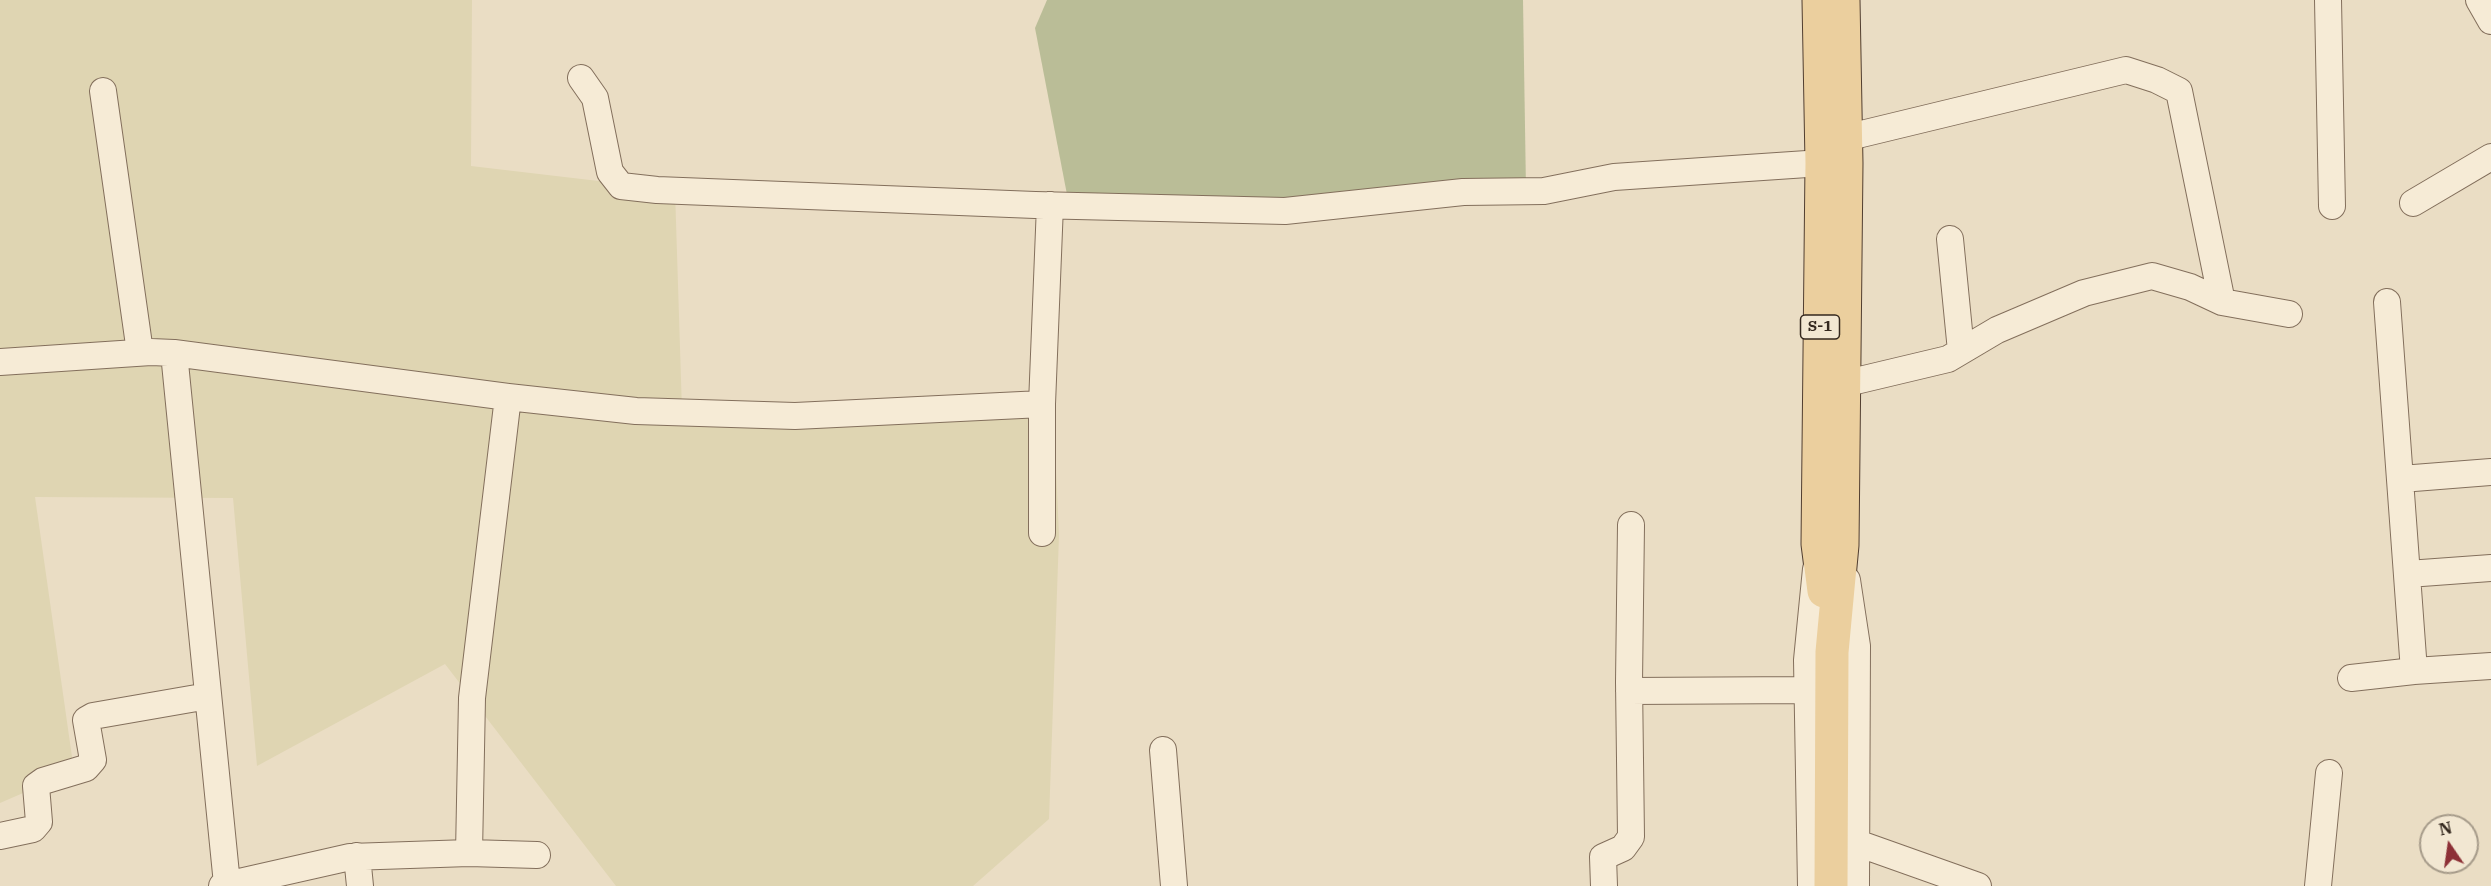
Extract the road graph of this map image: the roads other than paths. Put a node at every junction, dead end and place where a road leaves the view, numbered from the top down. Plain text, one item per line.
1 (1819, 0) edge
2 (1843, 0) edge
3 (2328, 0) edge
4 (2479, 0) edge
5 (2491, 21) edge
6 (581, 78) dead end
7 (103, 91) dead end
8 (1845, 138) junction
9 (2491, 157) edge
10 (1822, 163) junction
11 (2413, 203) dead end
12 (1050, 205) junction
13 (2332, 206) dead end
14 (1950, 239) dead end
15 (2222, 302) junction
16 (2387, 302) dead end
17 (2289, 314) dead end
18 (1961, 351) junction
19 (140, 352) junction
20 (174, 353) junction
21 (0, 362) edge
22 (1843, 384) junction
23 (508, 397) junction
24 (1042, 404) junction
25 (2491, 472) edge
26 (2401, 479) junction
27 (1631, 525) dead end
28 (1042, 533) dead end
29 (1830, 544) junction
30 (2491, 568) edge
31 (2408, 574) junction
32 (2491, 666) edge
33 (2414, 671) junction
34 (2350, 678) dead end
35 (1808, 690) junction
36 (1629, 692) junction
37 (208, 696) junction
38 (1163, 750) dead end
39 (2329, 774) dead end
40 (0, 836) edge
41 (1857, 843) junction
42 (469, 853) junction
43 (537, 855) dead end
44 (357, 856) junction
45 (224, 885) edge
46 (360, 886) edge
47 (1174, 886) edge
48 (1604, 886) edge
49 (1811, 886) edge
50 (1831, 886) edge
51 (1856, 886) edge
52 (1978, 886) edge
53 (2318, 886) edge

1 - 10 main road, S-1
2 - 8 main road, S-1
3 - 13 street
4 - 5 street
6 - 12 street
7 - 19 street
8 - 15 street
8 - 22 main road, S-1
9 - 11 street
10 - 12 street
10 - 29 main road, S-1
12 - 24 street
14 - 18 street
15 - 17 street
15 - 18 street
16 - 26 street
18 - 22 street
19 - 20 street
19 - 21 street
20 - 23 street
20 - 37 street
22 - 29 main road, S-1
23 - 24 street
23 - 42 street
24 - 28 street
25 - 26 street
26 - 31 street
27 - 36 street
29 - 35 street
29 - 41 street
29 - 50 main road, S-1
30 - 31 street
31 - 33 street
32 - 33 street
33 - 34 street
35 - 36 street
35 - 49 street
36 - 48 street
37 - 40 street
37 - 45 street
38 - 47 street
39 - 53 street
41 - 51 street
41 - 52 street
42 - 43 street
42 - 44 street
44 - 45 street
44 - 46 street

